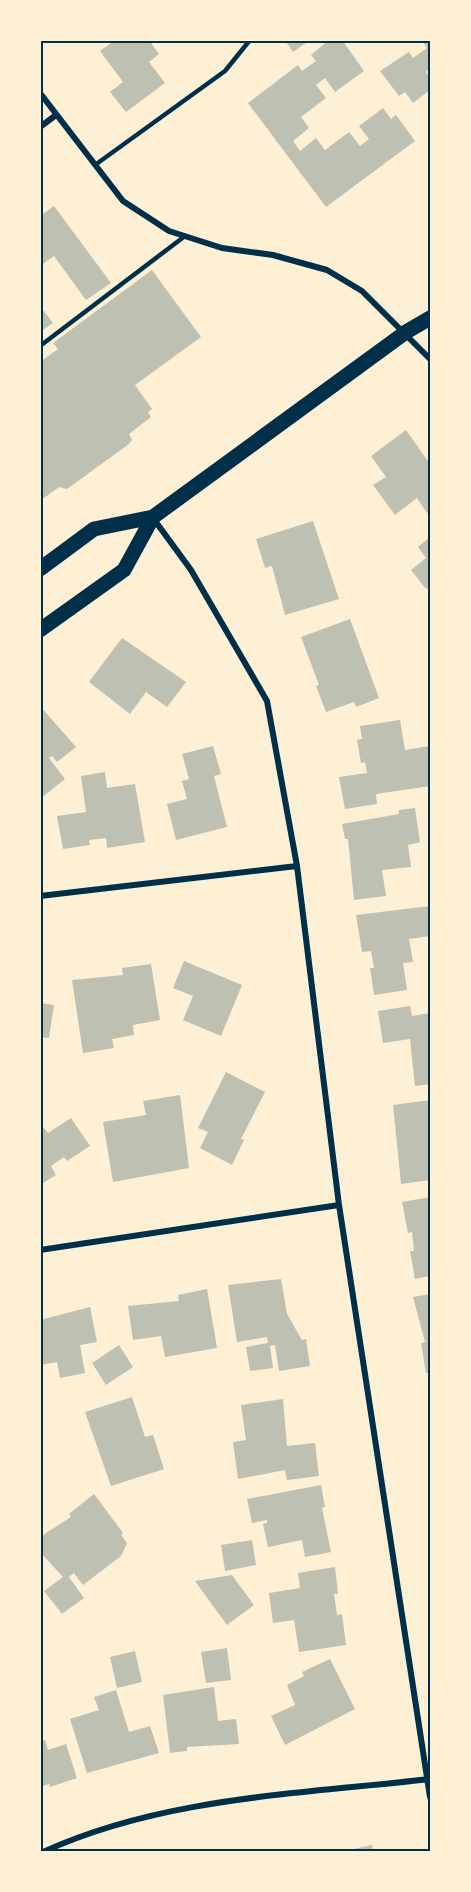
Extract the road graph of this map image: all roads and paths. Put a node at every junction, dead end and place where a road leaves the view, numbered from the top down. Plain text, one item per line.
1 (250, 40) edge
2 (40, 93) edge
3 (56, 115) junction
4 (40, 127) edge
5 (95, 165) junction
6 (185, 236) junction
7 (430, 318) edge
8 (406, 332) junction
9 (40, 346) edge
10 (430, 359) edge
11 (153, 517) junction
12 (40, 569) edge
13 (40, 630) edge
14 (297, 866) junction
15 (40, 896) edge
16 (339, 1205) junction
17 (40, 1250) edge
18 (429, 1779) edge
19 (430, 1797) edge
20 (43, 1851) edge

1 - 5 lane
2 - 3 street
3 - 4 street
3 - 5 street
5 - 6 street
6 - 8 street
6 - 9 lane
7 - 8 main road
8 - 10 street
8 - 11 main road
11 - 12 main road
11 - 13 main road
11 - 14 street
14 - 15 street
14 - 16 street
16 - 17 street
16 - 18 street
18 - 19 street
18 - 20 street

